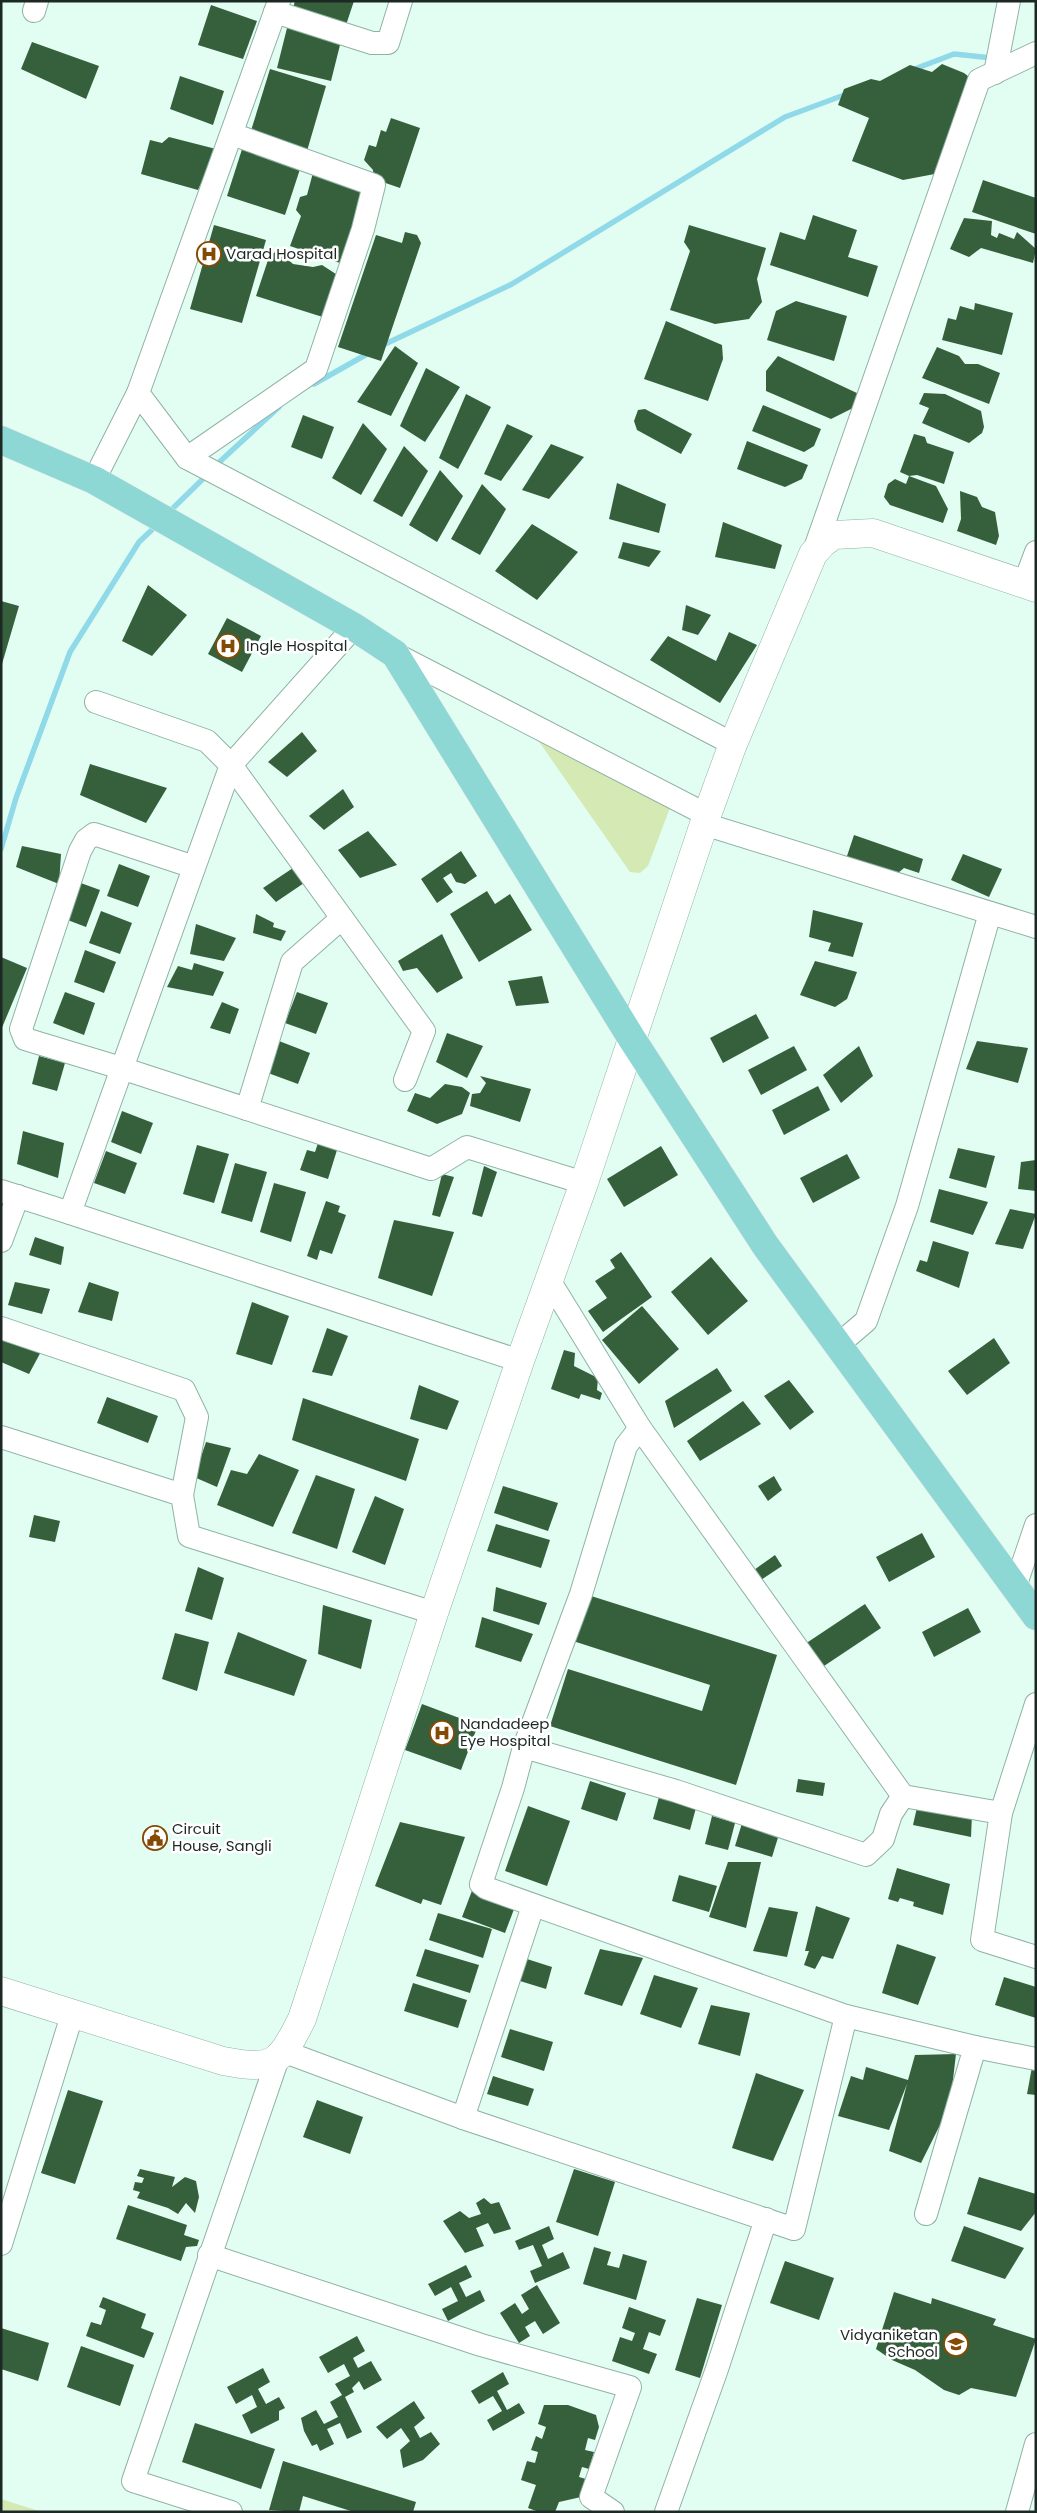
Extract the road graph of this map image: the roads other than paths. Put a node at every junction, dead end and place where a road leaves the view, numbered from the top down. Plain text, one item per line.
1 (401, 1) edge
2 (1009, 1) edge
3 (277, 7) edge
4 (1036, 54) edge
5 (995, 73) junction
6 (232, 134) junction
7 (138, 394) junction
8 (1, 440) edge
9 (187, 458) junction
10 (94, 480) junction
11 (1036, 552) edge
12 (813, 554) junction
13 (1030, 586) edge
14 (354, 627) junction
15 (395, 654) junction
16 (96, 702) dead end
17 (733, 744) junction
18 (231, 765) junction
19 (705, 820) junction
20 (194, 867) junction
21 (990, 913) junction
22 (342, 918) junction
23 (1036, 927) edge
24 (632, 1039) junction
25 (122, 1068) junction
26 (405, 1080) dead end
27 (247, 1109) junction
28 (584, 1183) junction
29 (9, 1193) edge
30 (70, 1213) junction
31 (1, 1241) edge
32 (549, 1280) junction
33 (1, 1328) edge
34 (839, 1344) junction
35 (520, 1361) junction
36 (640, 1428) junction
37 (1, 1437) edge
38 (182, 1494) junction
39 (1036, 1525) edge
40 (1014, 1587) junction
41 (434, 1613) junction
42 (1036, 1616) edge
43 (1036, 1704) edge
44 (524, 1747) junction
45 (902, 1796) junction
46 (1001, 1813) junction
47 (533, 1906) junction
48 (1036, 1957) edge
49 (1, 1991) edge
50 (73, 2012) junction
51 (846, 2016) junction
52 (975, 2047) junction
53 (281, 2056) junction
54 (1036, 2059) edge
55 (463, 2118) junction
56 (9, 2194) edge
57 (926, 2214) dead end
58 (766, 2219) junction
59 (1, 2244) edge
60 (209, 2255) junction
61 (1036, 2444) edge
62 (231, 2512) edge
63 (613, 2512) edge
64 (666, 2512) edge
65 (1017, 2512) edge

1 - 3 street
2 - 5 street
3 - 6 street
4 - 5 street
5 - 12 street
6 - 7 street
6 - 9 street
7 - 9 street
7 - 10 street
8 - 10 main road
9 - 17 street
10 - 14 main road
11 - 13 street
12 - 13 street
12 - 17 street
14 - 15 main road
14 - 18 street
15 - 19 street
15 - 24 main road
16 - 18 street
17 - 19 street
18 - 20 street
18 - 22 street
19 - 21 street
19 - 24 street
20 - 25 street
20 - 25 street
21 - 23 street
21 - 34 street
22 - 26 street
22 - 27 street
24 - 28 street
24 - 34 main road
25 - 27 street
25 - 30 street
27 - 28 street
28 - 32 street
29 - 30 street
29 - 31 street
30 - 35 street
32 - 35 street
32 - 36 street
33 - 38 street
34 - 40 main road
35 - 41 street
36 - 44 street
36 - 45 street
37 - 38 street
38 - 41 street
39 - 40 street
40 - 42 main road
41 - 53 street
43 - 46 street
44 - 45 street
44 - 47 street
45 - 46 street
46 - 48 street
47 - 51 street
47 - 55 street
49 - 50 street
50 - 53 street
50 - 56 street
51 - 52 street
51 - 58 street
52 - 54 street
52 - 57 street
53 - 55 street
53 - 60 street
55 - 58 street
56 - 59 street
58 - 64 street
60 - 62 street
60 - 63 street
61 - 65 street

